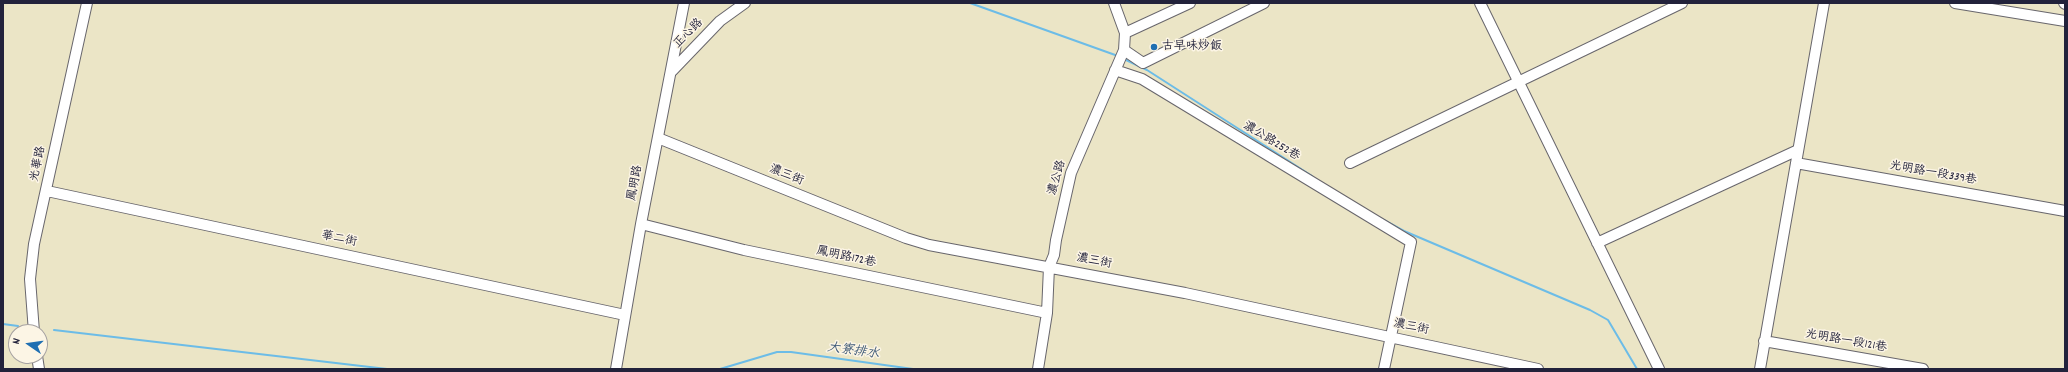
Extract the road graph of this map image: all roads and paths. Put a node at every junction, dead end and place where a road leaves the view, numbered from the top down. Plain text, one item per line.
1 (87, 3) edge
2 (684, 3) edge
3 (745, 3) edge
4 (1114, 3) edge
5 (1190, 3) edge
6 (1264, 3) edge
7 (1480, 3) edge
8 (1682, 3) edge
9 (1824, 3) edge
10 (1956, 3) edge
11 (2065, 21) edge
12 (1125, 33) junction
13 (1120, 59) junction
14 (671, 72) junction
15 (1518, 82) junction
16 (658, 138) junction
17 (1798, 150) junction
18 (1350, 163) dead end
19 (1796, 163) junction
20 (47, 191) junction
21 (2065, 211) edge
22 (641, 224) junction
23 (1597, 243) junction
24 (1048, 267) junction
25 (1046, 313) junction
26 (625, 315) junction
27 (33, 324) edge
28 (1391, 336) junction
29 (1764, 341) junction
30 (616, 369) edge
31 (1038, 369) edge
32 (1384, 369) edge
33 (1538, 369) edge
34 (1659, 369) edge
35 (1760, 369) edge
36 (1923, 369) edge

1 - 20 street, 光華路
2 - 14 street, 鳳明路
3 - 14 street, 正心路
4 - 12 street, 濃公路
5 - 12 street
6 - 13 street
7 - 15 street
8 - 15 street
9 - 17 street
10 - 11 street
12 - 13 street, 濃公路
13 - 24 street, 濃公路
13 - 28 street, 濃公路252巷
14 - 16 street, 鳳明路
15 - 18 street
15 - 23 street
16 - 22 street, 鳳明路
16 - 24 street, 濃三街
17 - 19 street
17 - 23 street
19 - 21 street, 光明路一段339巷
19 - 29 street
20 - 26 street, 華二街
20 - 27 street, 光華路
22 - 25 street, 鳳明路172巷
22 - 26 street, 鳳明路
23 - 34 street
24 - 25 street, 濃公路
24 - 28 street, 濃三街
25 - 31 street, 濃公路
26 - 30 street, 鳳明路
28 - 32 street
28 - 33 street, 濃三街
29 - 35 street
29 - 36 street, 光明路一段121巷

